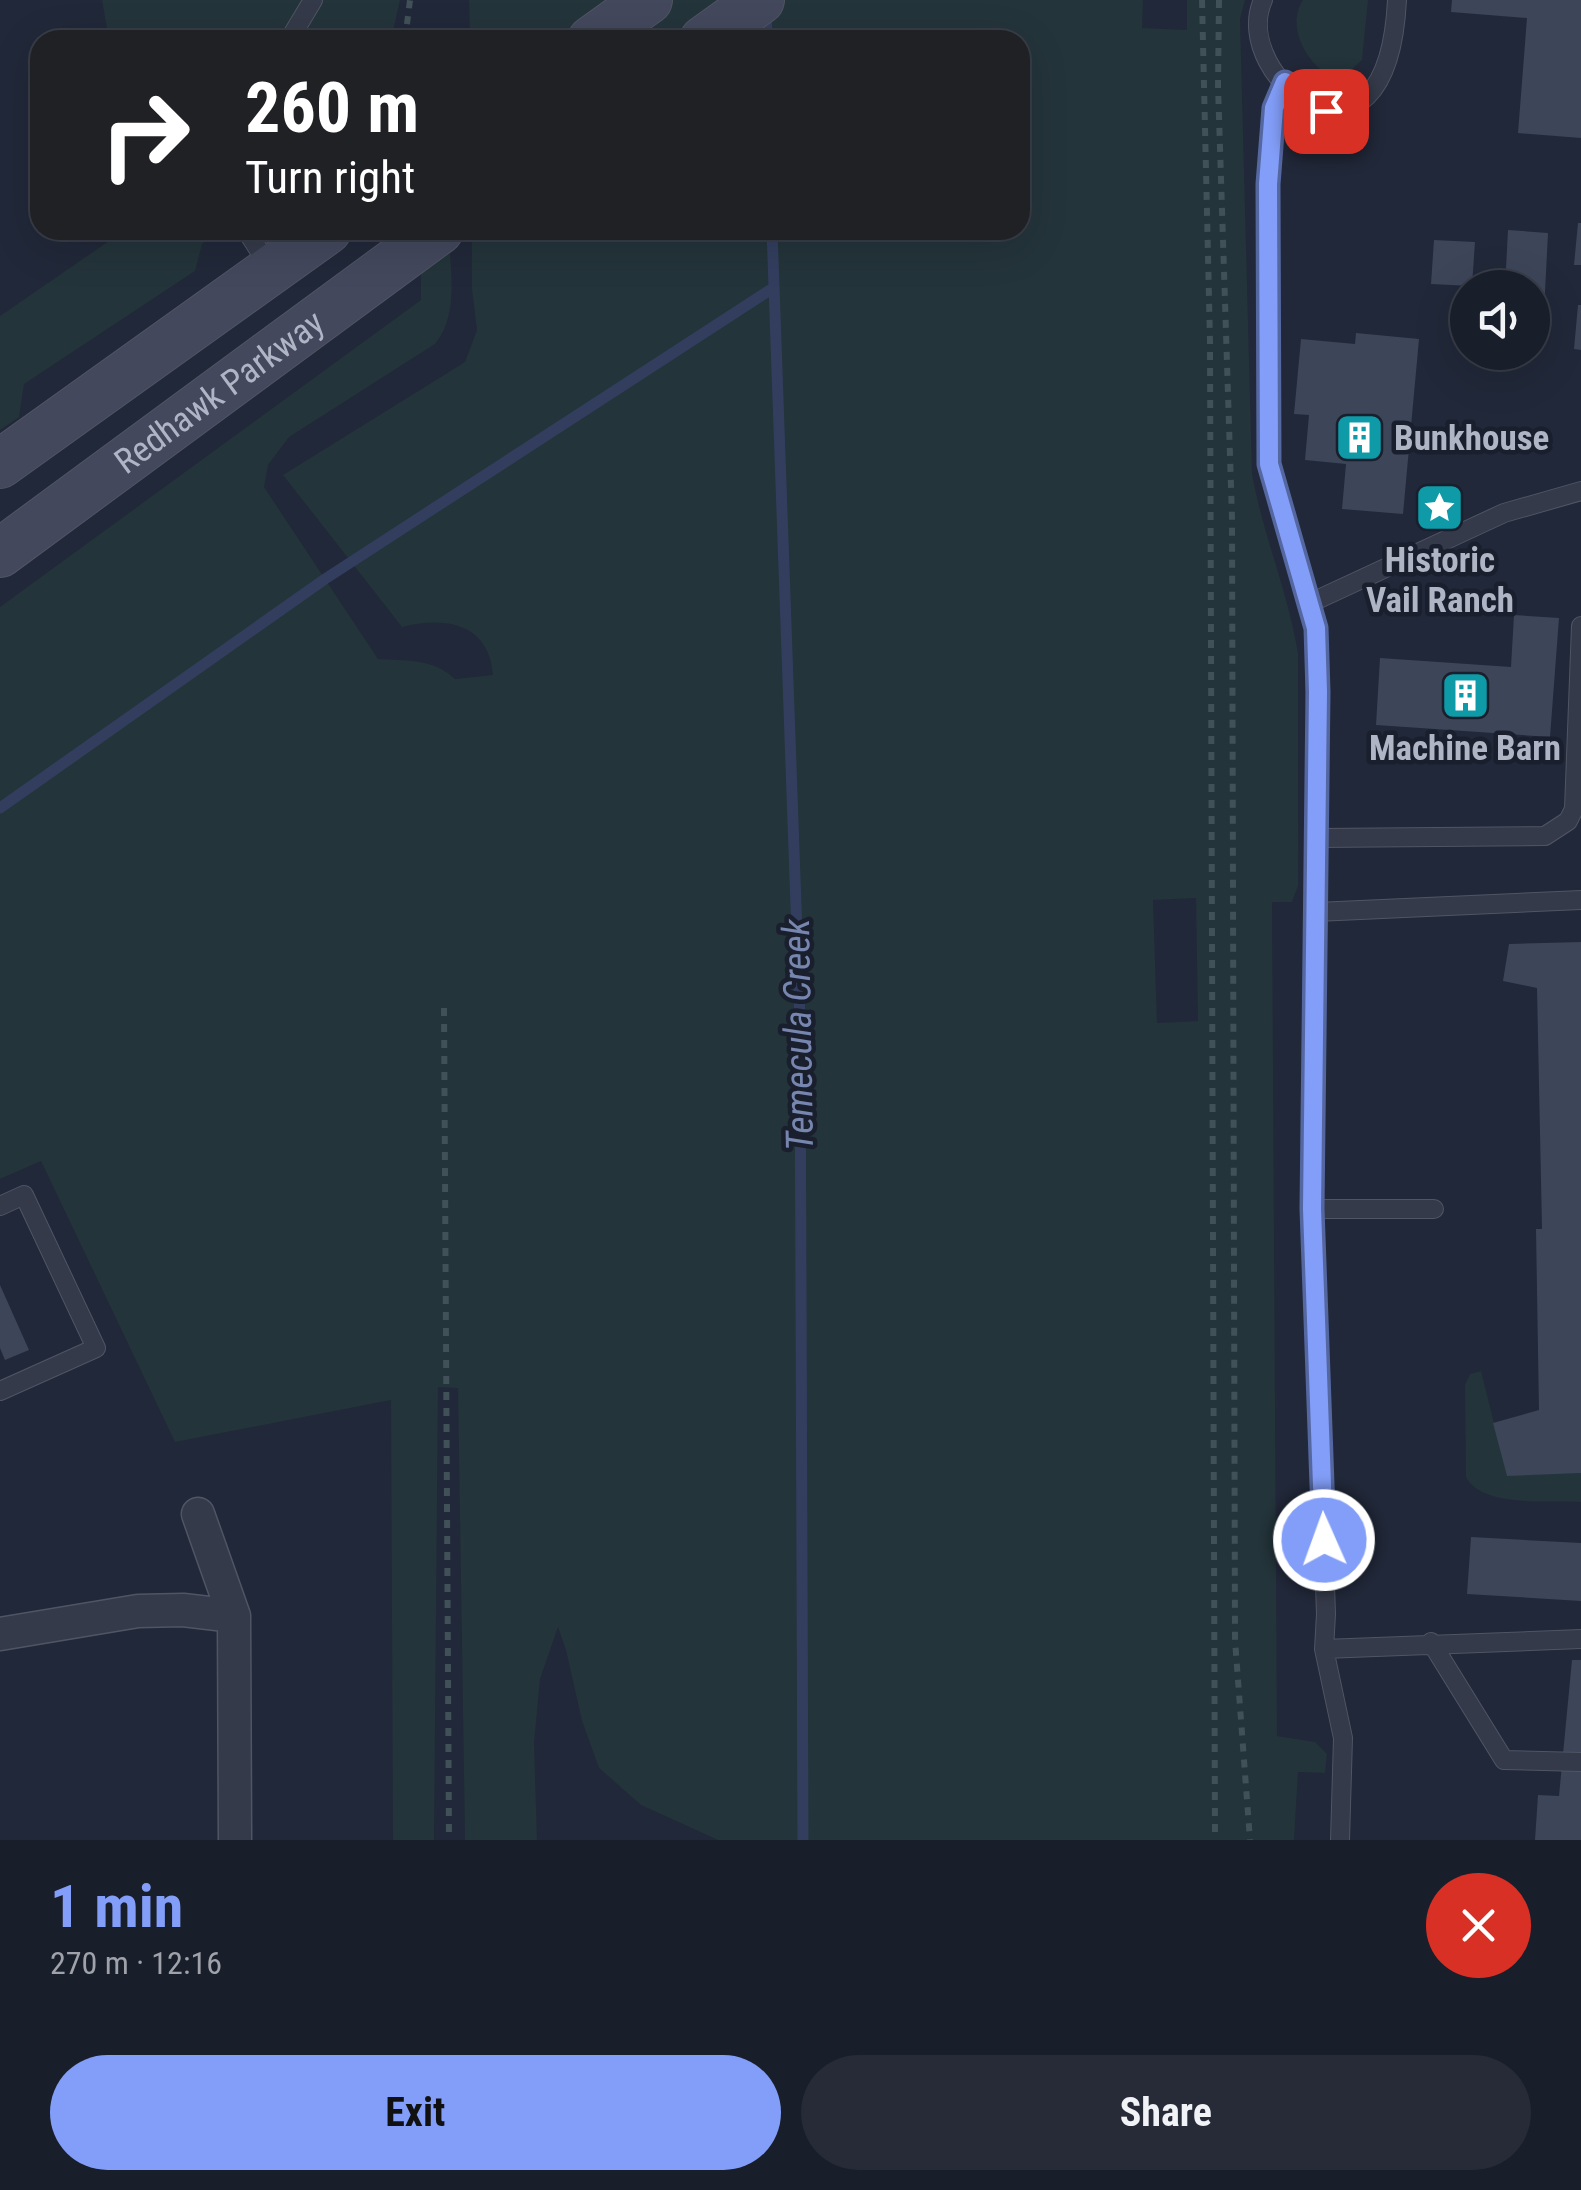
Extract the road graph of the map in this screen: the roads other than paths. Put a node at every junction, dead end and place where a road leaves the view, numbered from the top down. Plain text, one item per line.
1 (313, 0) edge
2 (648, 0) edge
3 (760, 0) edge
4 (1263, 0) edge
5 (1397, 0) edge
6 (295, 30) edge
7 (606, 30) edge
8 (718, 30) edge
9 (1285, 82) junction
10 (252, 240) edge
11 (313, 240) edge
12 (424, 240) edge
13 (272, 270) junction
14 (0, 464) edge
15 (1581, 491) edge
16 (0, 553) edge
17 (1308, 604) junction
18 (1581, 626) edge
19 (1318, 838) junction
20 (1581, 900) edge
21 (1316, 912) junction
22 (0, 1206) edge
23 (1312, 1209) junction
24 (1434, 1209) dead end
25 (0, 1391) edge
26 (198, 1514) dead end
27 (234, 1616) junction
28 (0, 1634) edge
29 (1581, 1639) edge
30 (1431, 1642) junction
31 (1324, 1649) junction
32 (1581, 1762) edge
33 (235, 1840) edge
34 (1340, 1840) edge

1 - 6 lane
2 - 7 main road
3 - 8 main road
4 - 9 lane
5 - 9 lane
9 - 17 lane
10 - 13 lane
11 - 13 main road, Redhawk Parkway
12 - 16 main road, Redhawk Parkway
13 - 14 main road, Redhawk Parkway
15 - 17 lane
17 - 19 lane
18 - 19 lane
19 - 21 lane
20 - 21 lane
21 - 23 lane
22 - 25 lane
23 - 24 lane
23 - 31 lane
26 - 27 street
27 - 28 street
27 - 33 street
29 - 30 lane
30 - 31 lane
30 - 32 lane
31 - 34 lane

